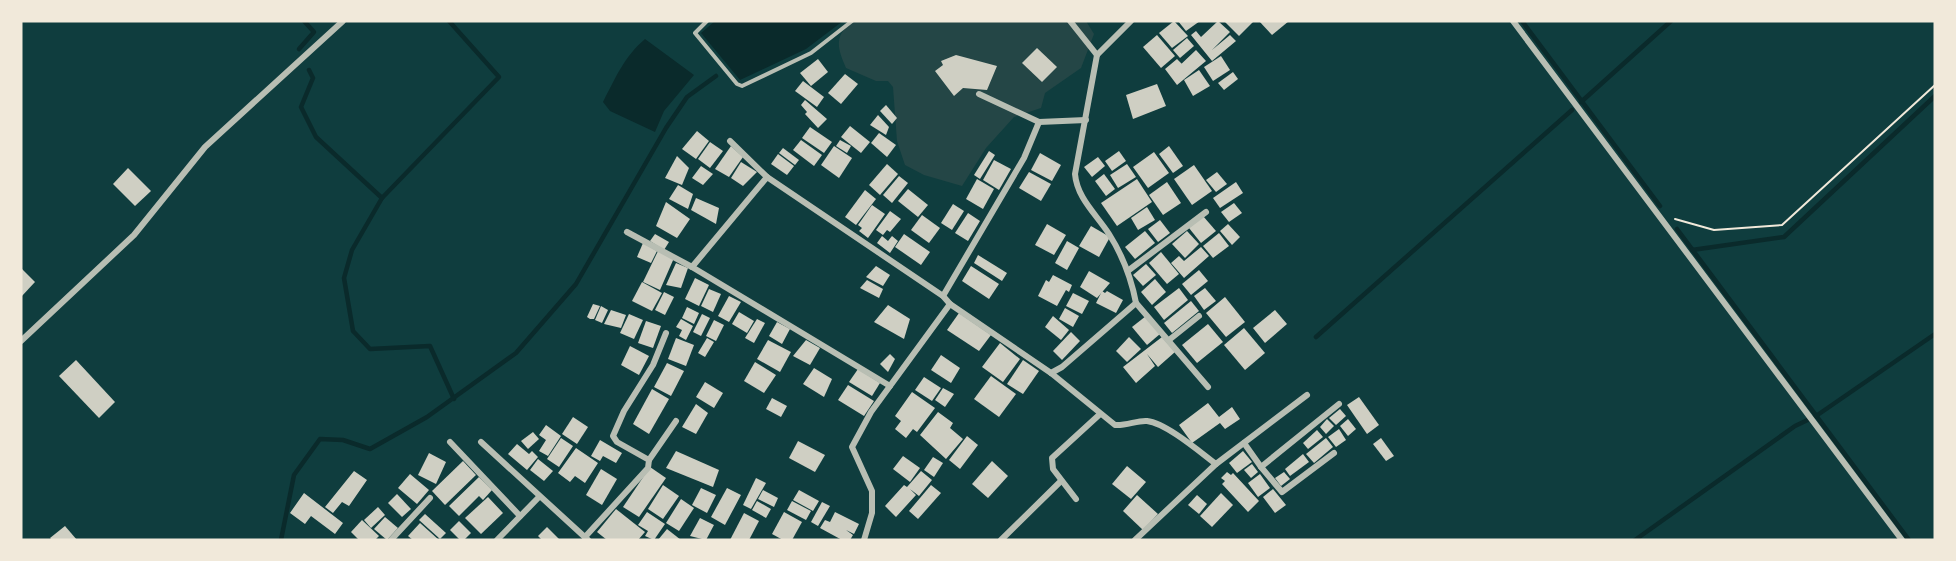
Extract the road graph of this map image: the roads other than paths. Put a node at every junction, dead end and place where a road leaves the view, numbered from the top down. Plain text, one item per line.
1 (344, 21) edge
2 (707, 21) edge
3 (852, 21) edge
4 (1070, 21) edge
5 (1131, 21) edge
6 (1513, 21) edge
7 (1097, 55) junction
8 (979, 94) dead end
9 (1086, 120) junction
10 (1039, 122) junction
11 (730, 141) dead end
12 (767, 177) junction
13 (1206, 212) dead end
14 (627, 232) dead end
15 (692, 267) junction
16 (1129, 270) junction
17 (943, 296) junction
18 (1136, 303) junction
19 (950, 304) junction
20 (1199, 316) dead end
21 (666, 333) dead end
22 (1169, 340) junction
23 (21, 341) edge
24 (1051, 373) junction
25 (890, 386) junction
26 (1208, 387) dead end
27 (1307, 395) dead end
28 (1339, 404) dead end
29 (1099, 415) junction
30 (676, 421) dead end
31 (450, 442) dead end
32 (481, 442) dead end
33 (1244, 443) junction
34 (1334, 453) dead end
35 (649, 460) junction
36 (1216, 464) junction
37 (1261, 466) junction
38 (1061, 481) junction
39 (539, 497) junction
40 (430, 498) dead end
41 (1076, 499) dead end
42 (520, 516) junction
43 (587, 538) edge
44 (391, 540) edge
45 (497, 540) edge
46 (864, 540) edge
47 (1001, 540) edge
48 (1135, 540) edge
49 (1902, 540) edge

1 - 23 street
2 - 3 lane
4 - 7 street
5 - 7 street
6 - 49 street
7 - 9 street
8 - 10 street
9 - 10 street
9 - 16 street
10 - 17 street
11 - 12 street
12 - 15 street
12 - 17 street
13 - 16 street
14 - 15 street
15 - 25 street
16 - 18 street
17 - 19 street
18 - 22 street
18 - 24 street
19 - 24 street
19 - 25 street
20 - 22 street
21 - 35 street
22 - 26 street
24 - 29 street
25 - 46 street
27 - 33 street
28 - 37 street
29 - 36 street
29 - 38 street
30 - 35 street
31 - 42 street
32 - 39 street
33 - 36 street
33 - 37 street
34 - 37 street
35 - 43 street
36 - 48 street
38 - 41 street
38 - 47 street
39 - 42 street
39 - 43 street
40 - 44 street
42 - 45 street

